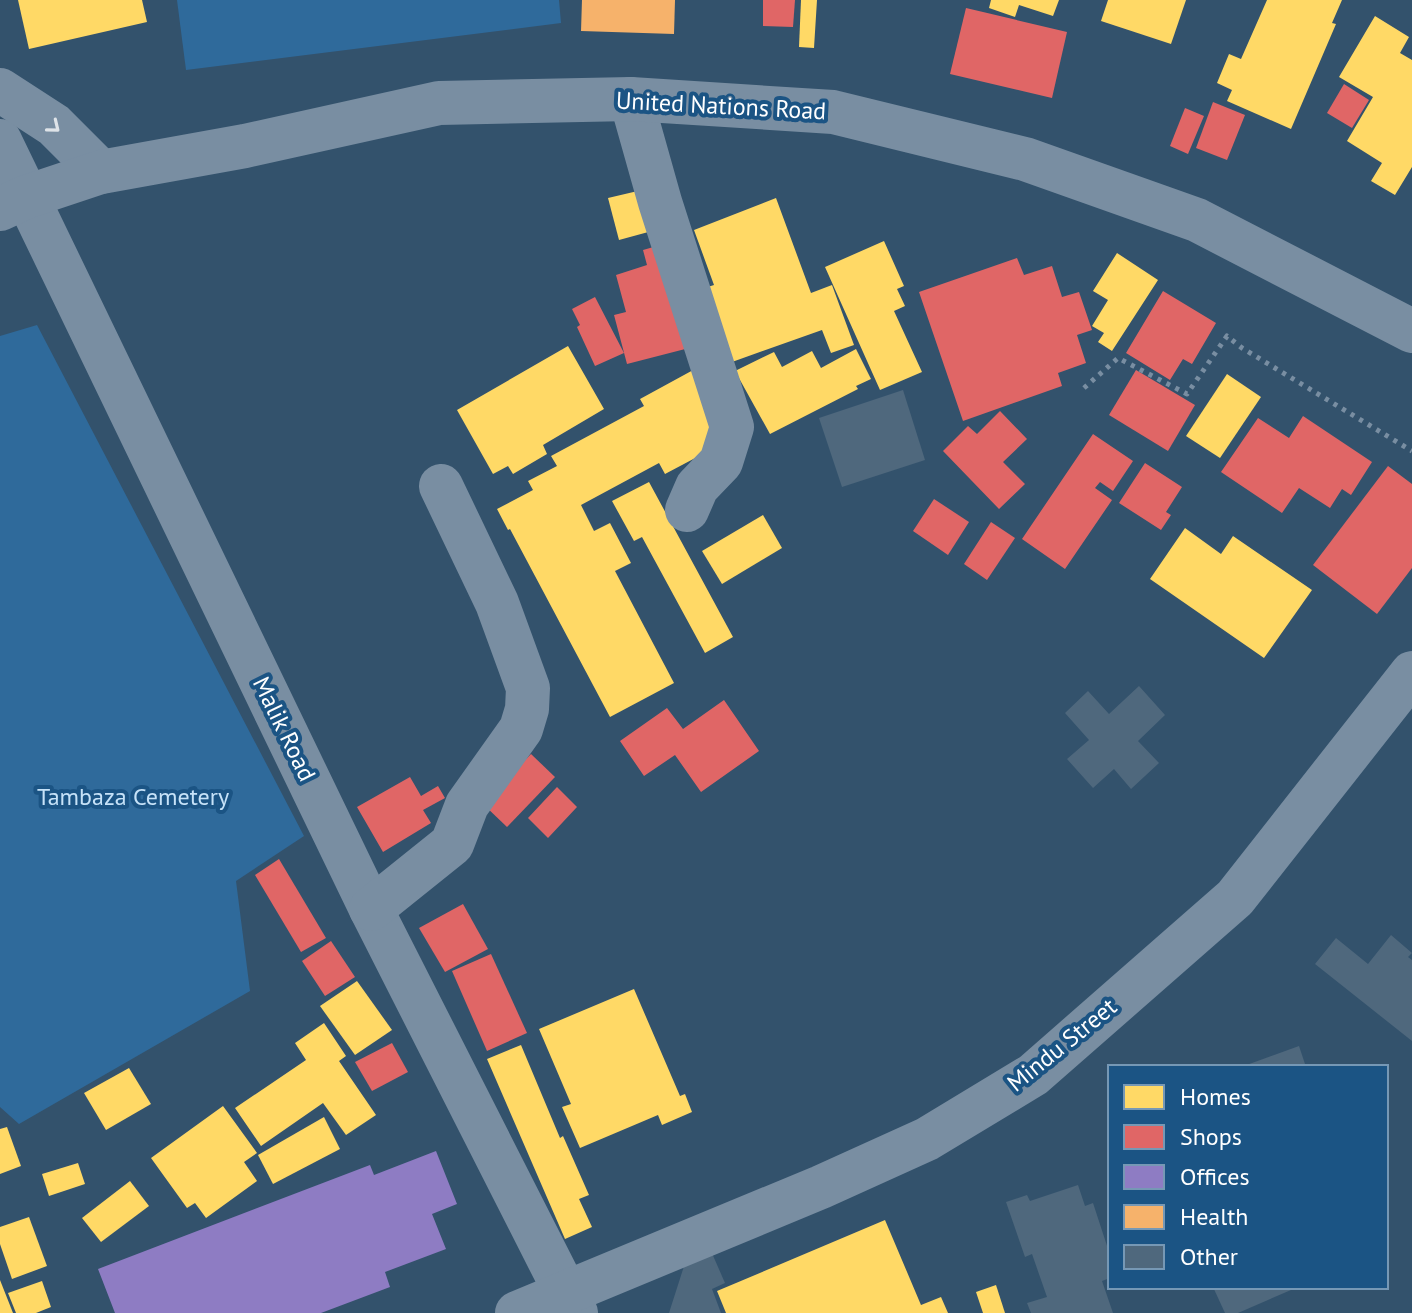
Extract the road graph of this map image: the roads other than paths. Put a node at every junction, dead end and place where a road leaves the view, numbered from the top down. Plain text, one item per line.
1 (0, 90) edge
2 (631, 99) junction
3 (0, 141) edge
4 (101, 172) junction
5 (13, 203) edge
6 (1412, 331) edge
7 (441, 486) dead end
8 (687, 510) dead end
9 (1412, 673) edge
10 (371, 909) junction
11 (571, 1304) edge
12 (517, 1313) edge

1 -> 4 street
2 - 4 street, United Nations Road
2 - 6 street, United Nations Road
2 - 8 street
3 - 5 street, Malik Road
4 - 5 street, United Nations Road
5 - 10 street, Malik Road
7 - 10 street
9 - 11 street, Mindu Street
10 - 11 street, Malik Road
11 - 12 street, Mindu Street

